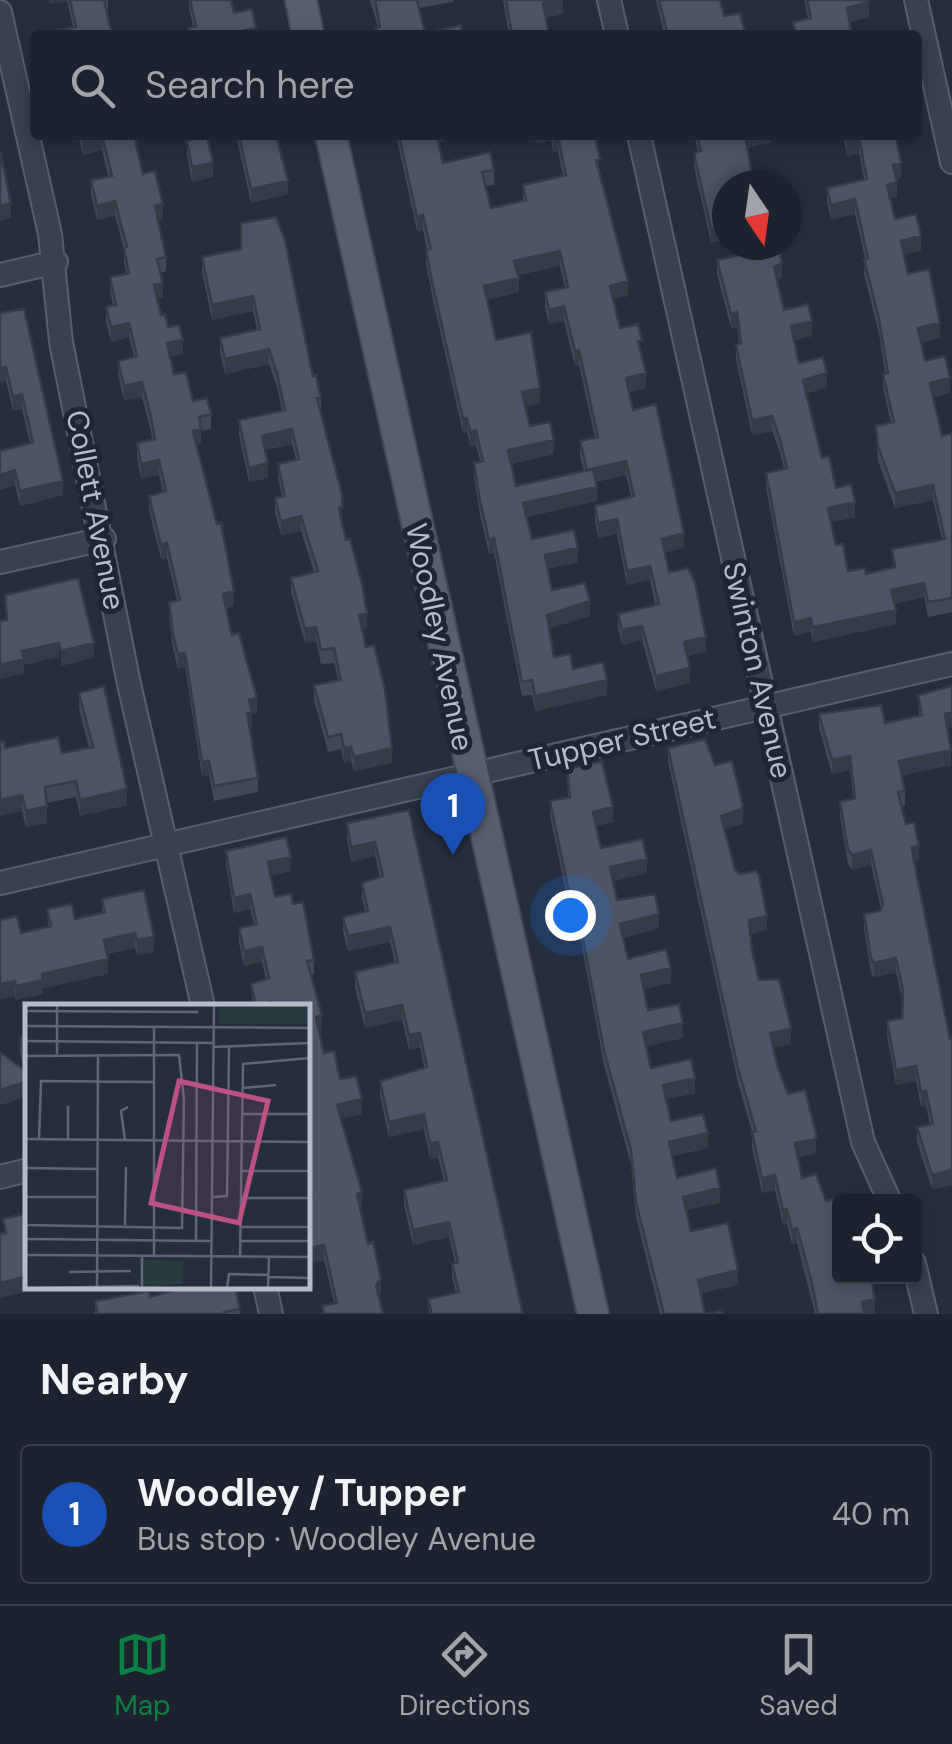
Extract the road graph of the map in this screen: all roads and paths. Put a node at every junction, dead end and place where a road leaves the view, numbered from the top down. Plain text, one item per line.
1 (300, 0) edge
2 (609, 0) edge
3 (916, 0) edge
4 (0, 12) edge
5 (307, 30) edge
6 (616, 30) edge
7 (332, 140) edge
8 (640, 140) edge
9 (952, 162) edge
10 (56, 262) junction
11 (0, 275) edge
12 (104, 539) junction
13 (0, 562) edge
14 (952, 664) edge
15 (766, 705) junction
16 (470, 776) junction
17 (167, 847) junction
18 (0, 883) edge
19 (203, 1004) edge
20 (25, 1171) edge
21 (0, 1177) edge
22 (886, 1194) edge
23 (919, 1284) edge
24 (266, 1289) edge
25 (271, 1314) edge
26 (593, 1314) edge
27 (926, 1314) edge

1 - 5 main road
2 - 6 street
3 - 9 street
4 - 10 street, Collett Avenue
7 - 16 main road, Woodley Avenue
8 - 15 street, Swinton Avenue
10 - 11 street
10 - 12 street, Collett Avenue
12 - 13 street
12 - 17 street, Collett Avenue
14 - 15 street, Tupper Street
15 - 16 street, Tupper Street
15 - 22 street, Swinton Avenue
16 - 17 street, Tupper Street
16 - 26 main road, Woodley Avenue
17 - 18 street, Tupper Street
17 - 19 street, Collett Avenue
20 - 21 street
23 - 27 street
24 - 25 street

